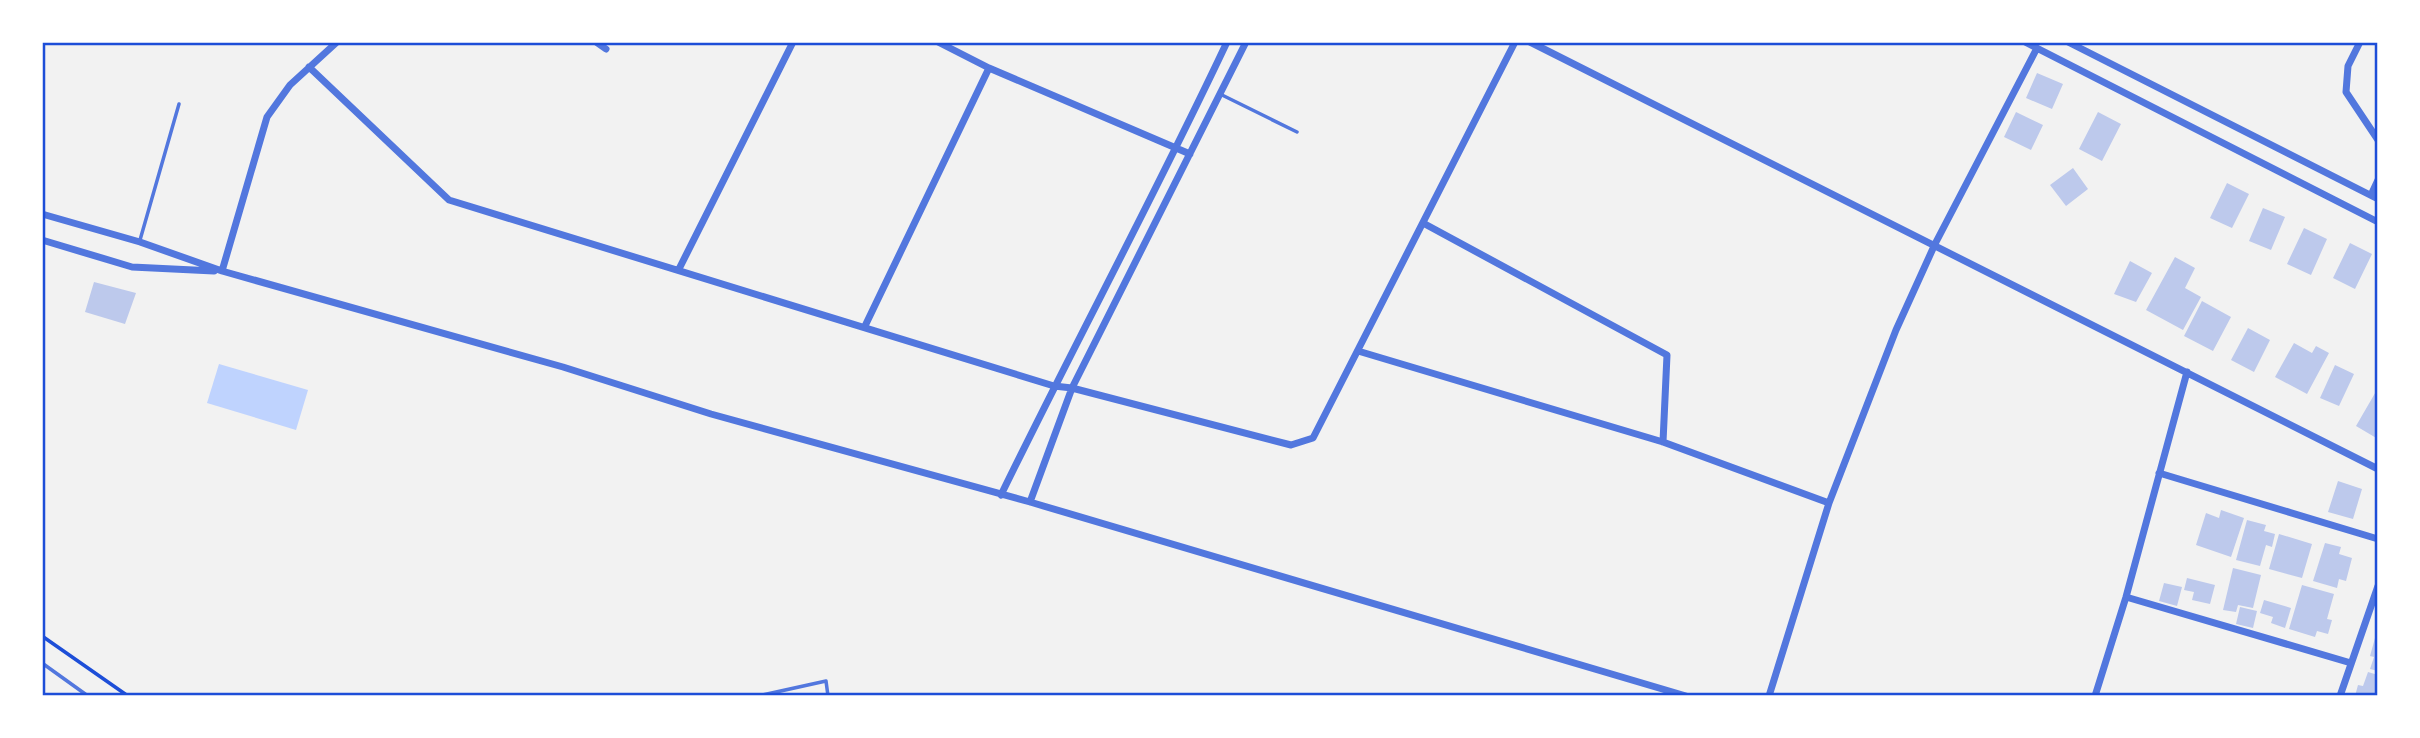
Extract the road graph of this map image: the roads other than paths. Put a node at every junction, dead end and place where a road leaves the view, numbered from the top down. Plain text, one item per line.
1 (337, 42) edge
2 (596, 42) edge
3 (793, 42) edge
4 (938, 42) edge
5 (1227, 42) edge
6 (1246, 42) edge
7 (1515, 42) edge
8 (1530, 42) edge
9 (2025, 42) edge
10 (2068, 42) edge
11 (2360, 42) edge
12 (2037, 48) junction
13 (606, 49) dead end
14 (309, 67) junction
15 (989, 68) junction
16 (1220, 94) junction
17 (179, 104) dead end
18 (1297, 132) dead end
19 (2378, 140) edge
20 (1177, 148) junction
21 (1190, 155) junction
22 (2378, 180) edge
23 (2374, 197) edge
24 (42, 214) edge
25 (2378, 222) edge
26 (1423, 223) junction
27 (42, 240) edge
28 (140, 242) junction
29 (1935, 244) junction
30 (679, 269) junction
31 (222, 271) junction
32 (865, 326) junction
33 (1358, 351) junction
34 (2187, 372) junction
35 (1054, 386) junction
36 (1072, 388) junction
37 (1663, 442) junction
38 (2378, 468) edge
39 (2159, 473) junction
40 (1001, 495) junction
41 (1030, 502) junction
42 (1829, 503) junction
43 (2378, 540) edge
44 (2378, 586) edge
45 (2126, 597) junction
46 (42, 663) edge
47 (2351, 663) junction
48 (88, 696) edge
49 (758, 696) edge
50 (828, 696) edge
51 (1686, 696) edge
52 (1769, 696) edge
53 (2095, 696) edge
54 (2340, 696) edge

1 - 14 street
2 - 13 street
3 - 30 street
4 - 15 street
5 - 20 street
6 - 16 street
7 - 26 street
8 - 29 street
9 - 12 street
10 - 23 street
11 - 19 street
12 - 25 street
12 - 29 street
14 - 30 street
14 - 31 street
15 - 20 street
15 - 32 street
16 - 18 lane
16 - 21 street
17 - 28 lane
20 - 21 street
20 - 35 street
21 - 36 street
22 - 23 street
24 - 28 street
26 - 33 street
26 - 37 street
27 - 31 street
28 - 31 street
29 - 34 street
29 - 42 street
30 - 32 street
31 - 40 street
32 - 35 street
33 - 36 street
33 - 37 street
34 - 38 street
34 - 39 street
35 - 36 street
35 - 40 street
36 - 41 street
37 - 42 street
39 - 43 street
39 - 45 street
40 - 41 street
41 - 51 street
42 - 52 street
44 - 47 street
45 - 47 street
45 - 53 street
46 - 48 lane
47 - 54 street
49 - 50 lane

